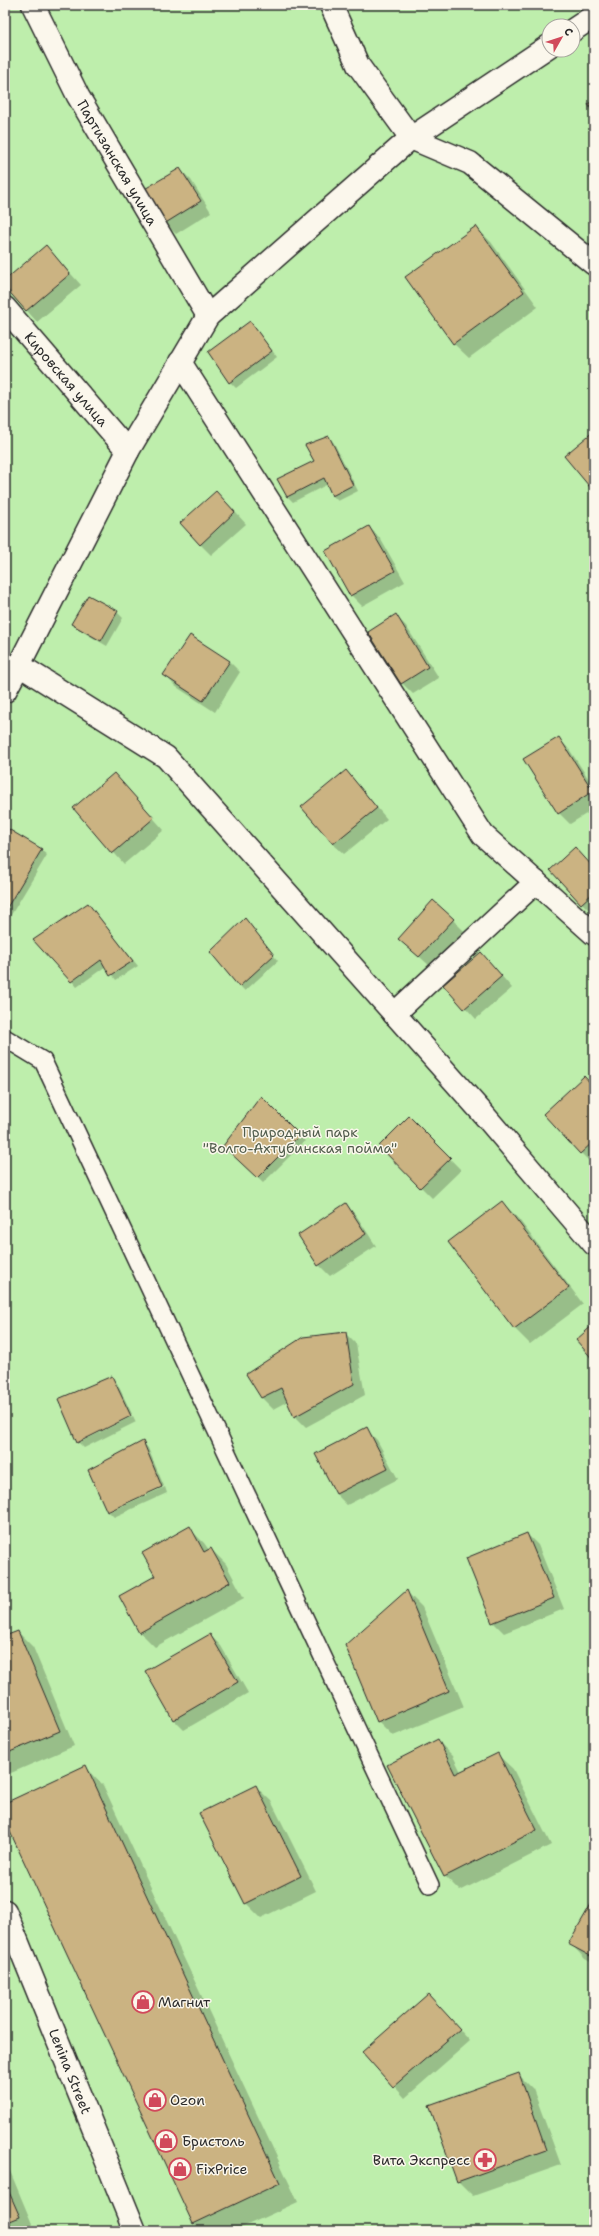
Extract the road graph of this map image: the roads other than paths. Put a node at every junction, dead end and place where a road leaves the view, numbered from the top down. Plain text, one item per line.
1 (33, 5) edge
2 (331, 5) edge
3 (594, 16) edge
4 (581, 25) edge
5 (541, 51) edge
6 (410, 138) junction
7 (594, 264) edge
8 (5, 308) edge
9 (208, 316) junction
10 (180, 362) junction
11 (128, 451) junction
12 (19, 665) junction
13 (5, 691) edge
14 (536, 882) junction
15 (594, 934) edge
16 (394, 1014) junction
17 (5, 1038) edge
18 (594, 1244) edge
19 (430, 1885) dead end
20 (5, 1911) edge
21 (135, 2231) edge

1 - 9 street, Партизанская улица
2 - 6 street
3 - 4 street
5 - 6 street
6 - 7 street
6 - 9 street
8 - 11 street, Кировская улица
9 - 10 street
10 - 11 street
10 - 14 street
11 - 12 street
12 - 13 street
12 - 16 street
14 - 15 street
14 - 16 street
16 - 18 street
17 - 19 lane
20 - 21 street, Lenina Street

